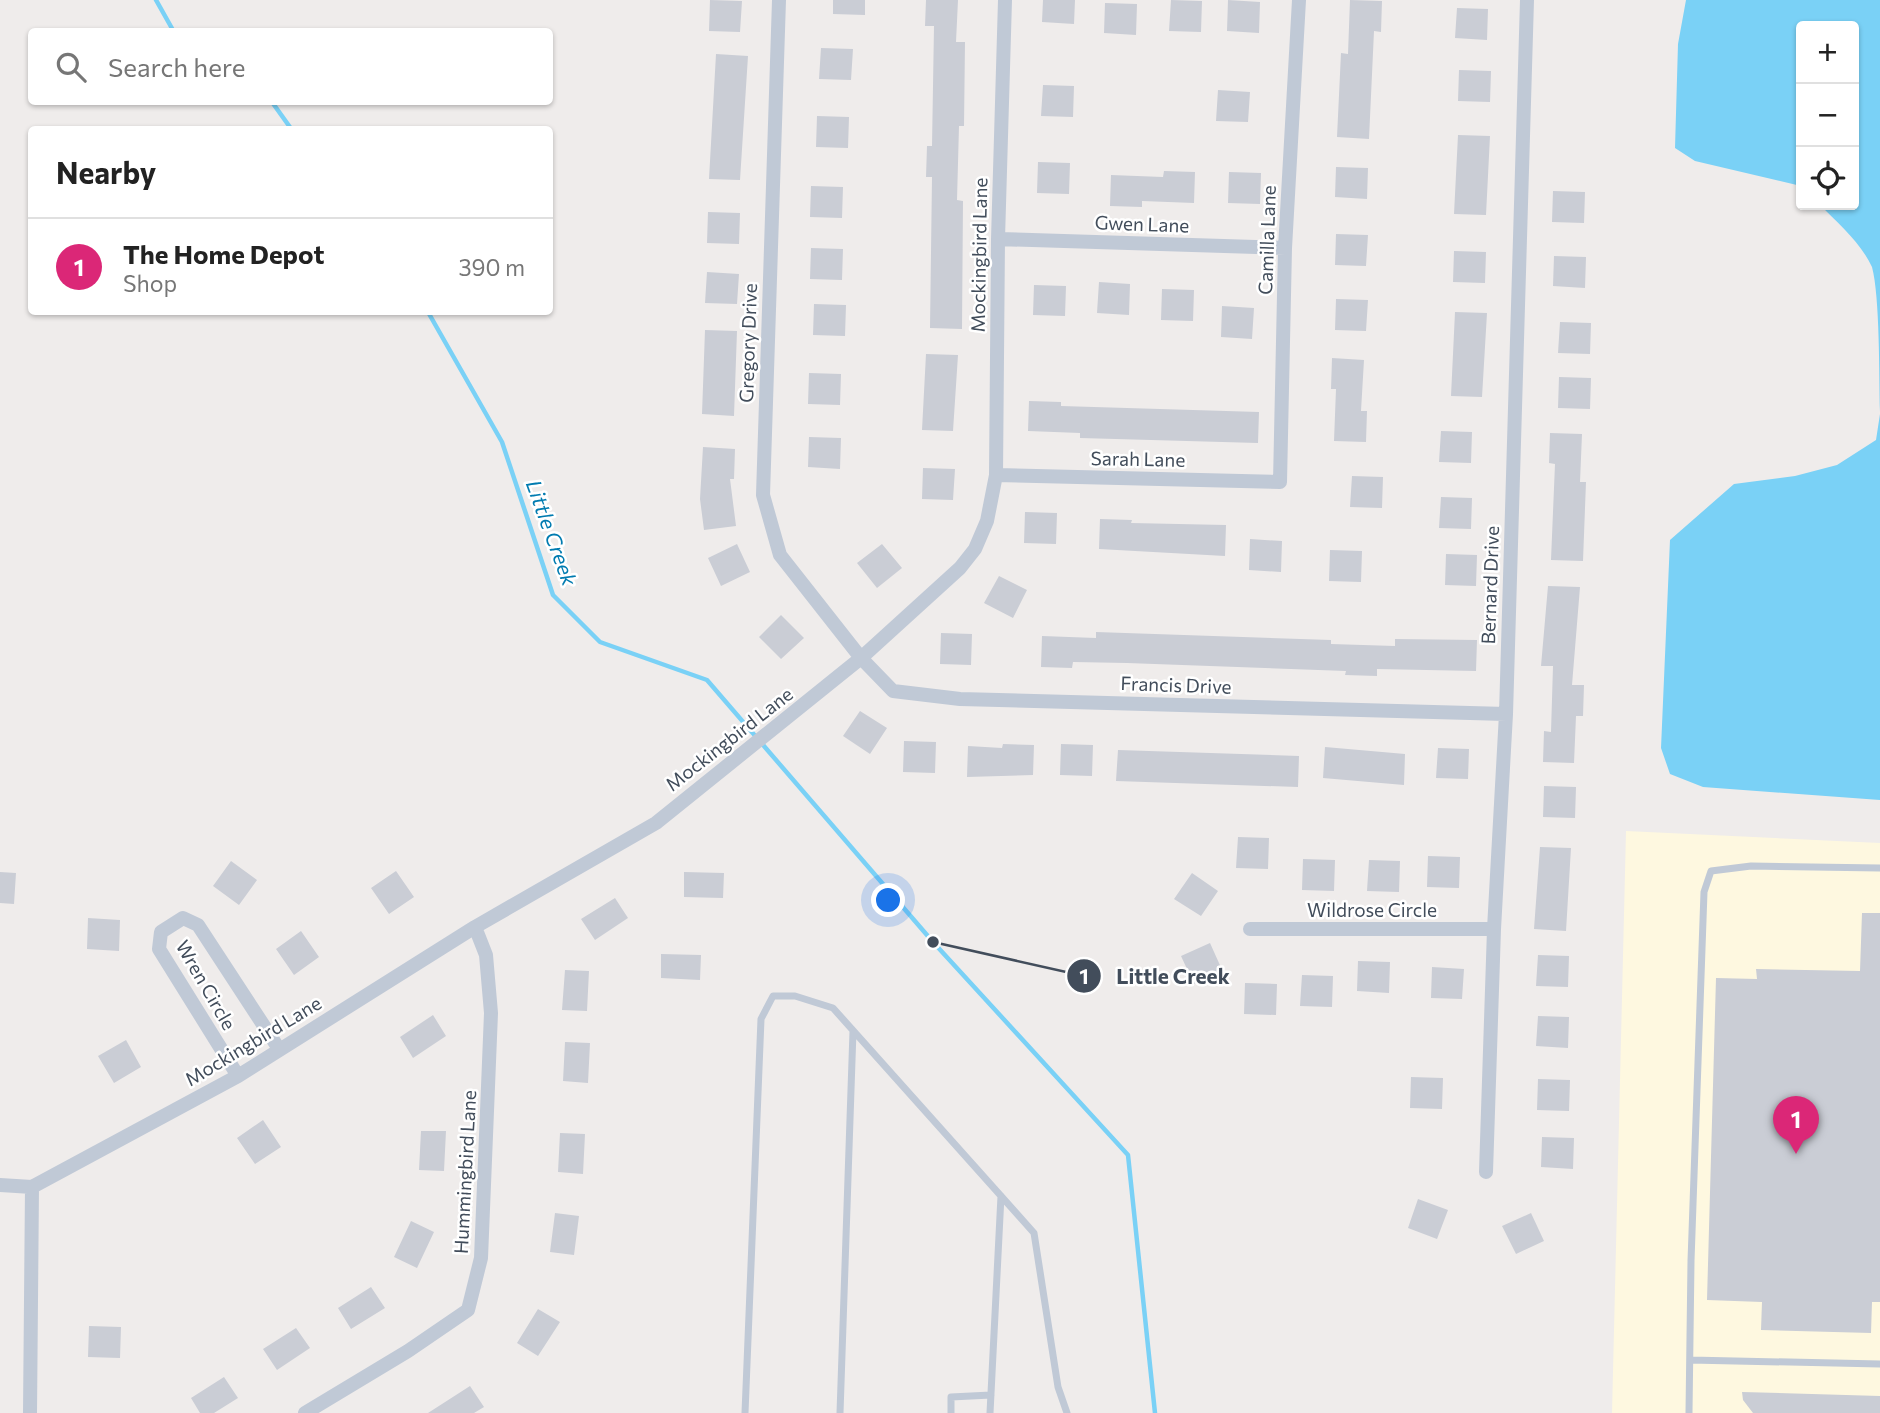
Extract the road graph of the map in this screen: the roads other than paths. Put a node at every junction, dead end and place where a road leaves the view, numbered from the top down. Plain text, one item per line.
1 (779, 0) edge
2 (1005, 0) edge
3 (1299, 0) edge
4 (1527, 0) edge
5 (998, 239) junction
6 (1285, 248) junction
7 (996, 475) junction
8 (1280, 482) joint
9 (861, 657) junction
10 (1506, 714) junction
11 (1880, 868) edge
12 (475, 928) junction
13 (1250, 929) dead end
14 (1494, 929) junction
15 (853, 1031) junction
16 (279, 1049) junction
17 (238, 1076) junction
18 (1486, 1172) dead end
19 (0, 1185) edge
20 (32, 1187) junction
21 (1001, 1196) junction
22 (1690, 1360) junction
23 (1880, 1364) edge
24 (991, 1395) junction
25 (30, 1413) edge
26 (305, 1413) edge
27 (745, 1413) edge
28 (840, 1413) edge
29 (951, 1413) edge
30 (990, 1413) edge
31 (1067, 1413) edge
32 (1689, 1413) edge

1 - 9 street, Gregory Drive
2 - 5 street, Mockingbird Lane
3 - 6 street, Camilla Lane
4 - 10 street, Bernard Drive
5 - 6 street, Gwen Lane
5 - 7 street, Mockingbird Lane
6 - 8 street, Camilla Lane
7 - 8 street, Sarah Lane
7 - 9 street, Mockingbird Lane
9 - 10 street, Francis Drive
9 - 12 street, Mockingbird Lane
10 - 14 street, Bernard Drive
11 - 22 lane
12 - 16 street, Mockingbird Lane
12 - 26 street, Hummingbird Lane
13 - 14 street, Wildrose Circle
14 - 18 street, Bernard Drive
15 - 21 lane
15 - 27 lane
15 - 28 lane
16 - 17 street, Mockingbird Lane
16 - 17 street, Wren Circle
17 - 20 street, Mockingbird Lane
19 - 20 street
20 - 25 street
21 - 24 lane
21 - 31 lane
22 - 23 lane
22 - 32 lane
24 - 29 lane
24 - 30 lane

